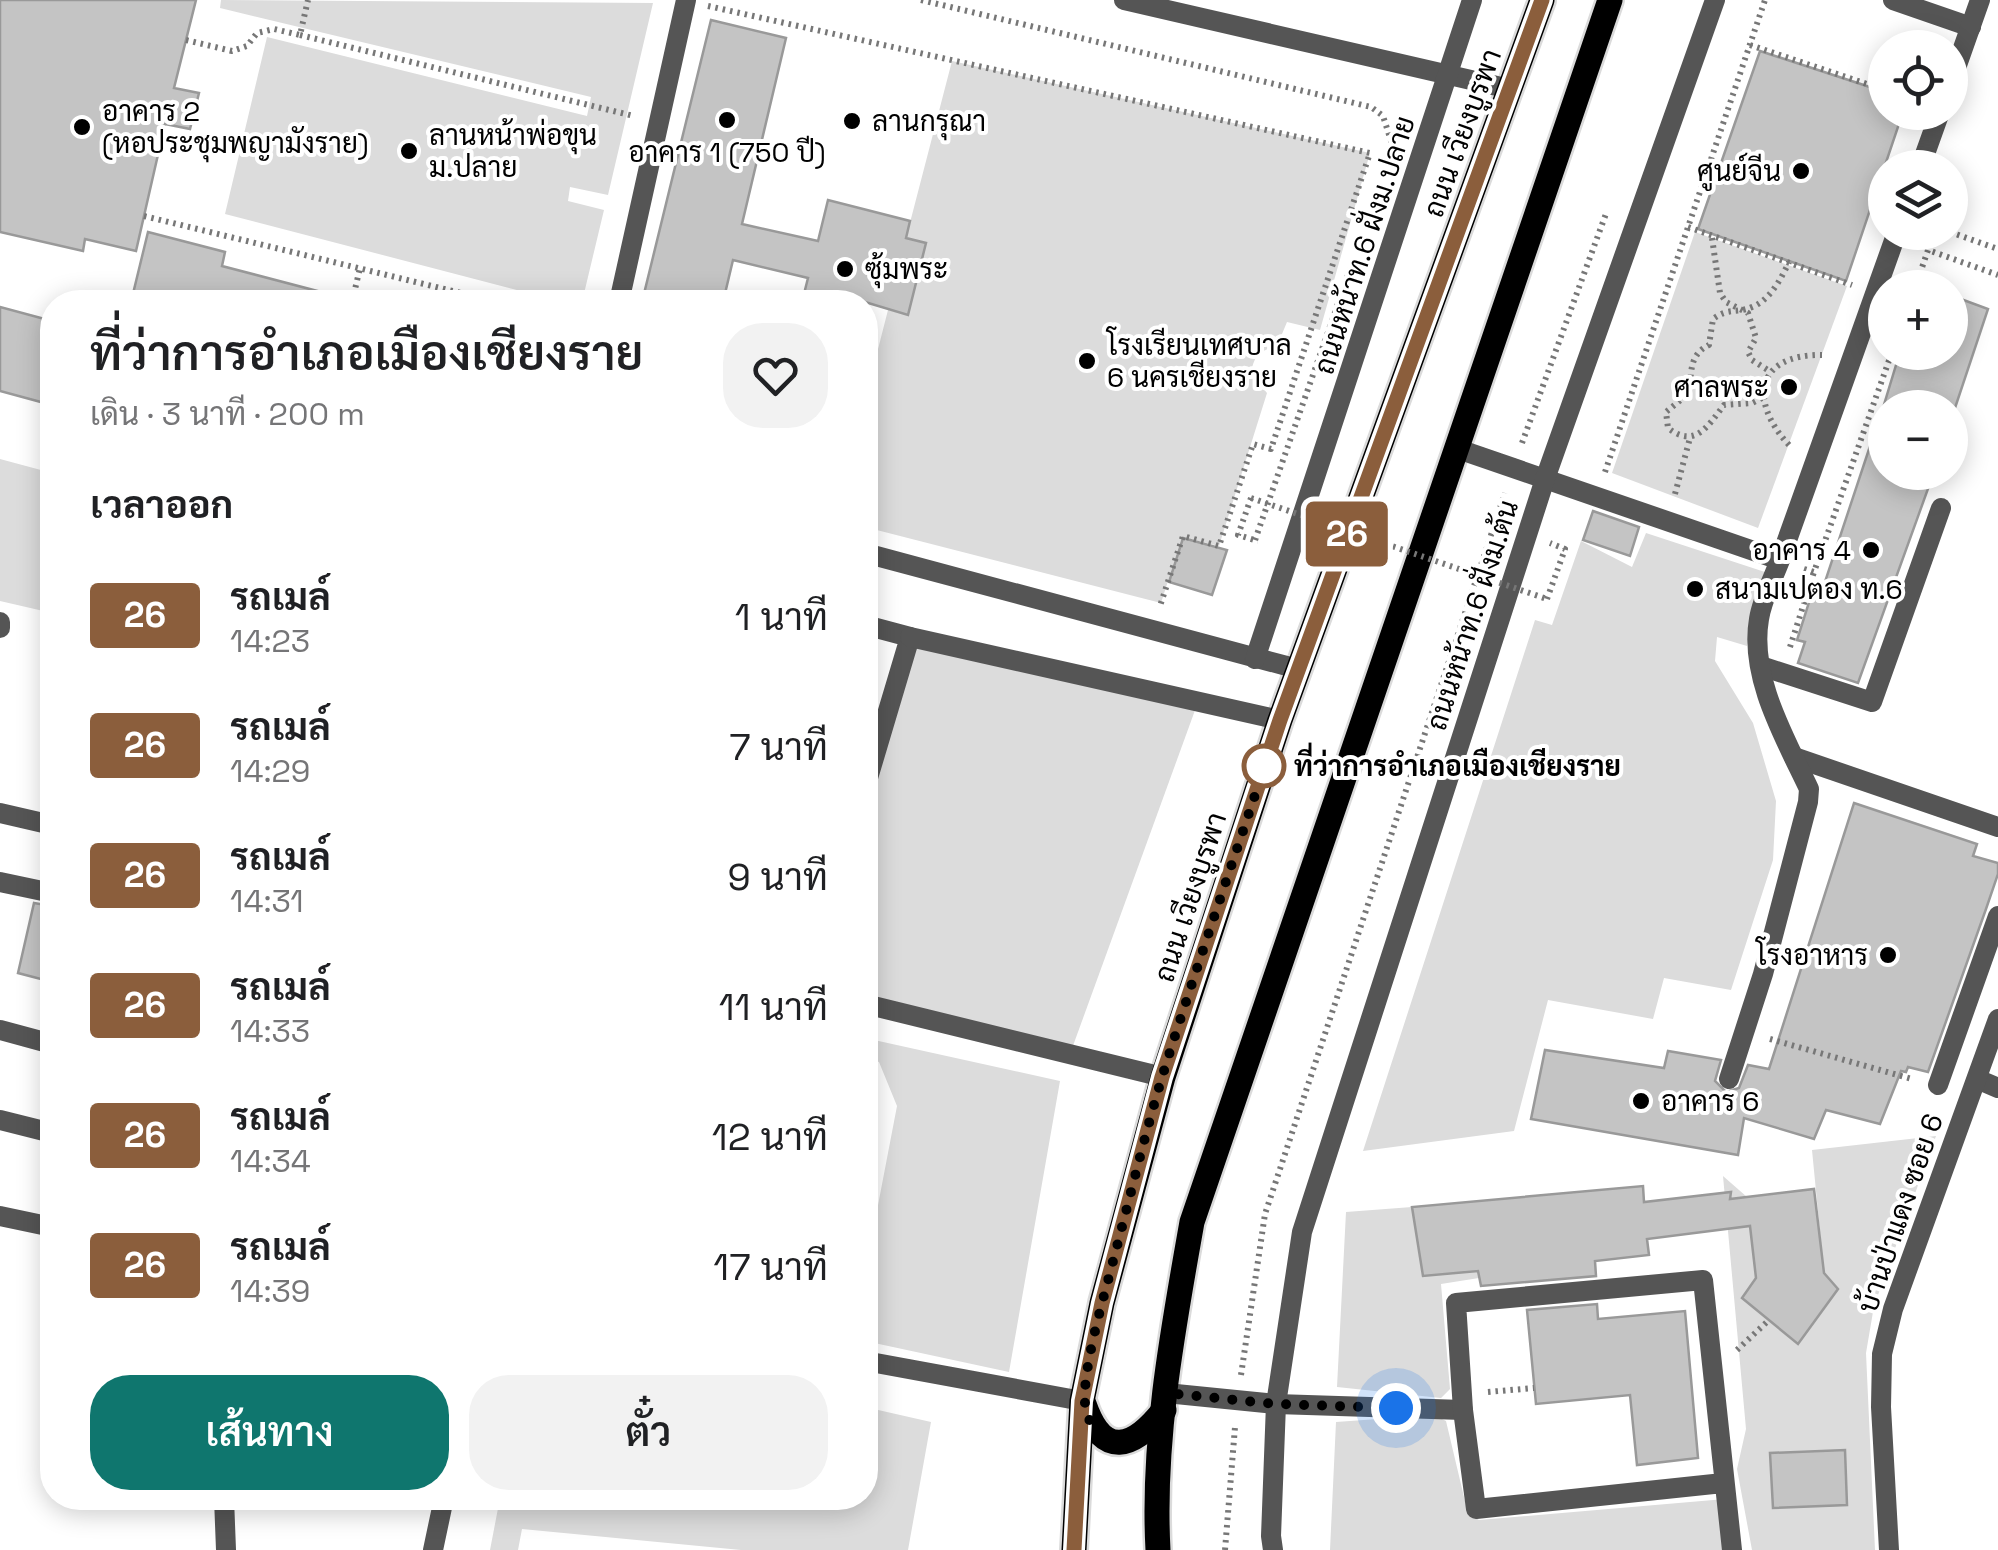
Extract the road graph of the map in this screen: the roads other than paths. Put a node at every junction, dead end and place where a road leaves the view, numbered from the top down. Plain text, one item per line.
1 (1124, 0) edge
2 (1472, 0) edge
3 (1542, 0) edge
4 (1610, 0) edge
5 (1715, 0) edge
6 (1893, 0) edge
7 (1980, 0) edge
8 (689, 1) edge
9 (1188, 7) edge
10 (1971, 27) junction
11 (1968, 35) edge
12 (1449, 76) junction
13 (1510, 90) junction
14 (1891, 250) edge
15 (622, 290) edge
16 (1458, 449) junction
17 (1544, 478) junction
18 (1941, 508) dead end
19 (878, 557) edge
20 (1780, 560) junction
21 (878, 628) edge
22 (910, 636) junction
23 (1256, 659) junction
24 (1298, 669) junction
25 (1771, 669) junction
26 (1280, 720) junction
27 (878, 744) edge
28 (1794, 757) junction
29 (0, 813) edge
30 (40, 822) edge
31 (1998, 827) edge
32 (0, 882) edge
33 (40, 890) edge
34 (1998, 916) edge
35 (878, 1007) edge
36 (1998, 1019) edge
37 (0, 1030) edge
38 (40, 1041) edge
39 (1162, 1077) junction
40 (1729, 1079) dead end
41 (1977, 1079) junction
42 (1938, 1086) road end
43 (1998, 1088) edge
44 (0, 1120) edge
45 (40, 1129) edge
46 (0, 1216) edge
47 (40, 1224) edge
48 (878, 1362) edge
49 (1082, 1401) junction
50 (1164, 1401) junction
51 (1463, 1402) junction
52 (1276, 1404) junction
53 (1723, 1483) junction
54 (224, 1510) edge
55 (441, 1510) edge
56 (226, 1550) edge
57 (433, 1550) edge
58 (1074, 1550) edge
59 (1158, 1550) edge
60 (1273, 1550) edge
61 (1732, 1550) edge
62 (1889, 1550) edge

1 - 9 street
2 - 12 street, ถนนหน้าท.6 ฝั่งม.ปลาย
3 - 13 main road, ถนน เวียงบูรพา
4 - 16 main road
5 - 17 street, ถนนหน้าท.6 ฝั่งม.ต้น
6 - 10 street
7 - 10 street
8 - 15 street
9 - 12 street
10 - 11 street
12 - 13 street
12 - 23 street, ถนนหน้าท.6 ฝั่งม.ปลาย
13 - 24 main road, ถนน เวียงบูรพา
14 - 20 street
16 - 17 street
16 - 50 main road
17 - 20 street
17 - 52 street, ถนนหน้าท.6 ฝั่งม.ต้น
18 - 25 street
19 - 23 street
20 - 25 street
21 - 22 street
22 - 26 street
22 - 27 street
23 - 24 street
24 - 26 main road, ถนน เวียงบูรพา
25 - 28 street
26 - 39 main road, ถนน เวียงบูรพา
28 - 31 street
28 - 40 street
29 - 30 street
32 - 33 street
34 - 42 street
35 - 39 street
36 - 41 street, บ้านป่าแดง ซอย 6
37 - 38 street
39 - 49 main road, ถนน เวียงบูรพา
41 - 43 street
41 - 62 street, บ้านป่าแดง ซอย 6
44 - 45 street
46 - 47 street
48 - 49 street
49 - 50 main road
49 - 58 main road, ถนน เวียงบูรพา
50 - 52 street
50 - 59 main road
51 - 52 street
51 - 53 street
51 - 53 street
52 - 60 street, ถนนหน้าท.6 ฝั่งม.ต้น
53 - 61 street
54 - 56 street
55 - 57 street

